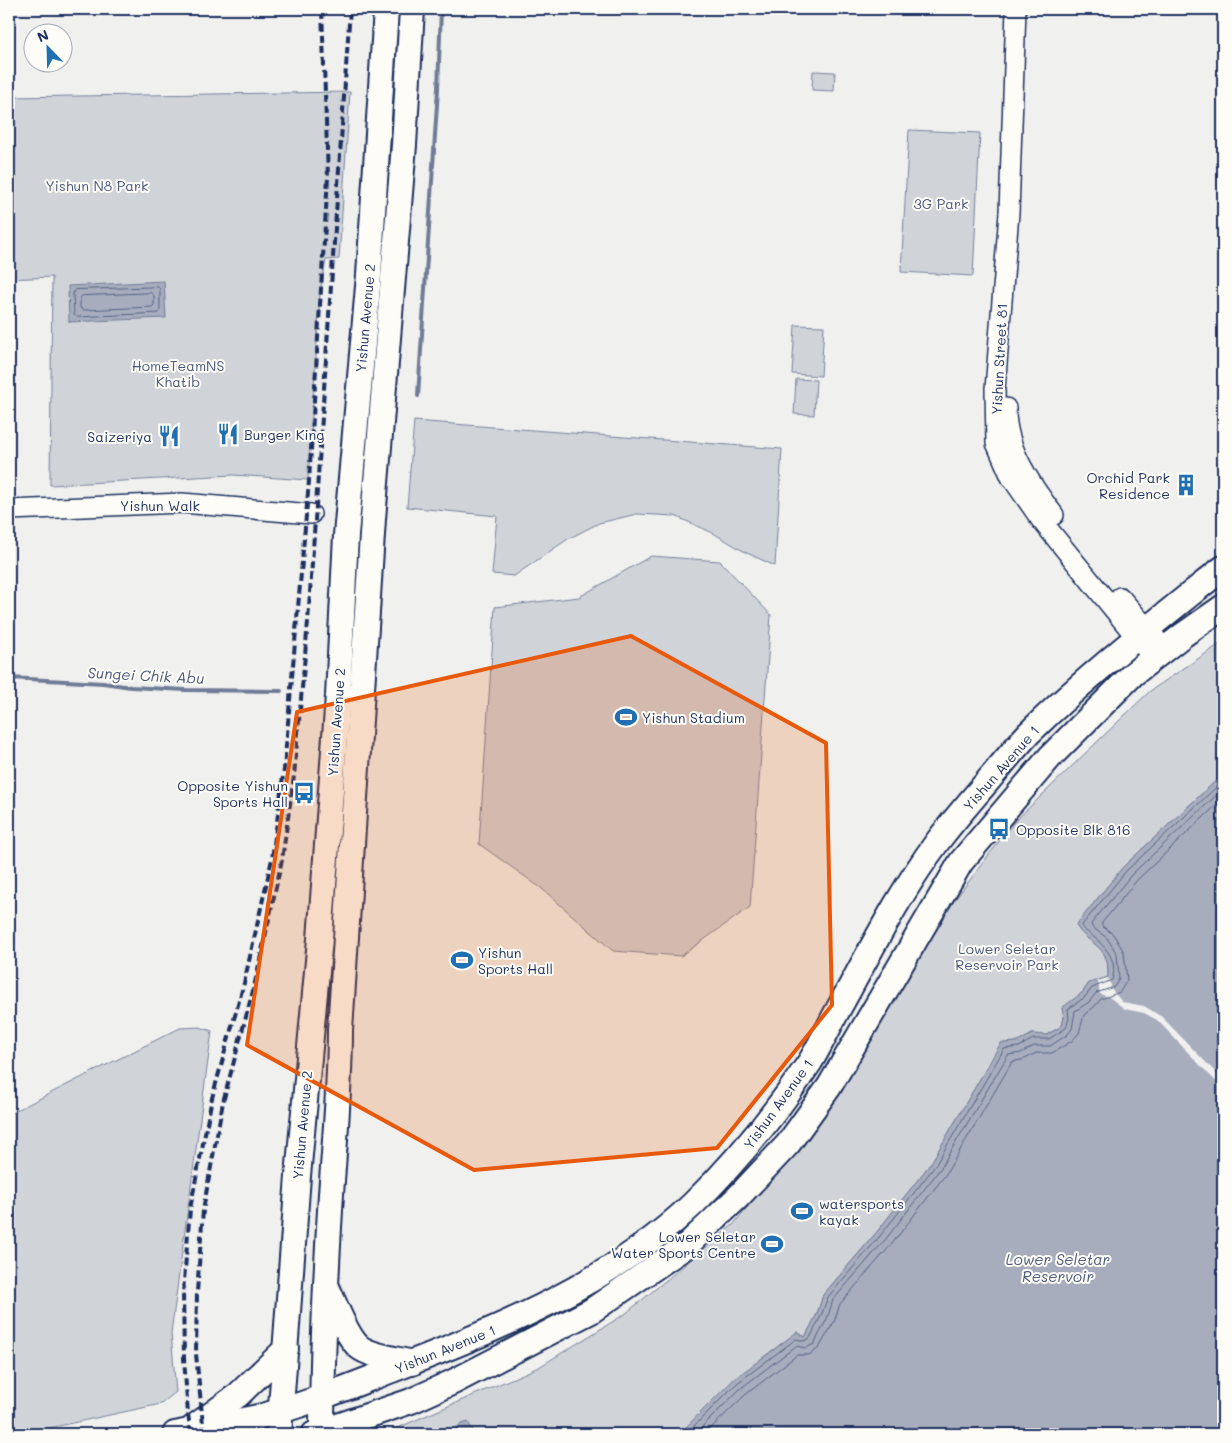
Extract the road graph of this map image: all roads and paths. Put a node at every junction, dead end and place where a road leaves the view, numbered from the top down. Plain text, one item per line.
1 (386, 9) edge
2 (412, 9) edge
3 (1016, 9) edge
4 (1029, 9) edge
5 (381, 103) junction
6 (406, 106) junction
7 (9, 510) edge
8 (311, 514) dead end
9 (1223, 568) edge
10 (1223, 607) edge
11 (1142, 634) junction
12 (1159, 653) junction
13 (326, 1284) junction
14 (560, 1296) junction
15 (591, 1311) junction
16 (286, 1349) junction
17 (412, 1363) junction
18 (321, 1397) junction
19 (411, 1401) junction
20 (280, 1410) junction
21 (181, 1433) edge
22 (279, 1434) edge
23 (319, 1434) edge
24 (371, 1434) edge

1 - 5 main road, Yishun Avenue 2
2 - 6 main road, Yishun Avenue 2
3 - 11 street, Yishun Street 81
4 - 11 street, Yishun Street 81
5 - 6 main road
5 - 16 main road, Yishun Avenue 2
6 - 13 main road, Yishun Avenue 2
7 - 8 street, Yishun Walk
9 - 11 main road, Yishun Avenue 1
10 - 12 main road, Yishun Avenue 1
11 - 12 street, Yishun Street 81
11 - 14 main road, Yishun Avenue 1
12 - 15 main road, Yishun Avenue 1
13 - 17 main road
13 - 18 main road, Yishun Avenue 2
14 - 15 main road
14 - 17 main road, Yishun Avenue 1
15 - 19 main road, Yishun Avenue 1
16 - 20 main road, Yishun Avenue 2
16 - 21 main road
17 - 18 main road, Yishun Avenue 1
18 - 20 main road, Yishun Avenue 1
18 - 23 main road, Yishun Avenue 2
19 - 23 main road, Yishun Avenue 1
19 - 24 main road
20 - 21 main road, Yishun Avenue 1
20 - 22 main road, Yishun Avenue 2

